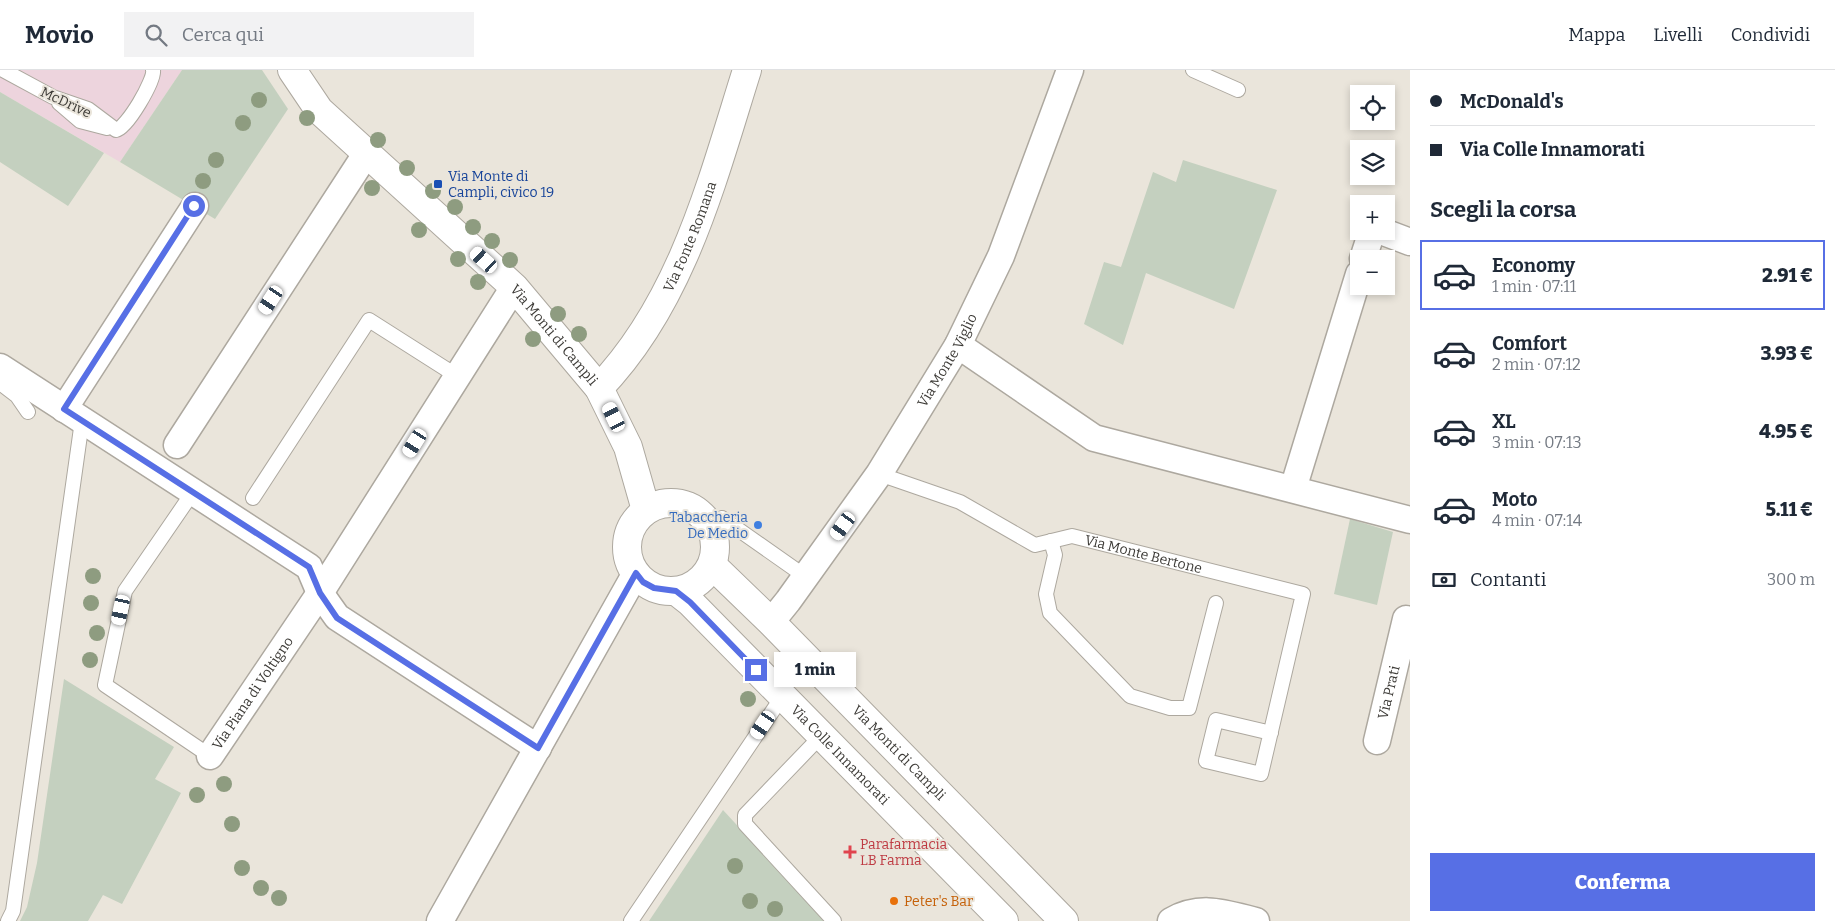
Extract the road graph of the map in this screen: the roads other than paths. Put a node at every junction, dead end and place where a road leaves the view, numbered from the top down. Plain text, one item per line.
1 (2, 70) edge
2 (153, 70) edge
3 (292, 70) edge
4 (747, 70) edge
5 (1070, 70) edge
6 (1193, 70) edge
7 (1238, 90) dead end
8 (366, 154) junction
9 (194, 206) dead end
10 (1395, 236) edge
11 (1410, 242) edge
12 (514, 287) junction
13 (1353, 295) edge
14 (958, 345) junction
15 (0, 368) edge
16 (457, 376) junction
17 (0, 383) edge
18 (600, 388) junction
19 (28, 412) dead end
20 (73, 415) junction
21 (177, 445) dead end
22 (879, 474) junction
23 (1293, 490) junction
24 (193, 492) junction
25 (253, 498) dead end
26 (646, 510) junction
27 (1410, 520) edge
28 (712, 530) junction
29 (1051, 541) junction
30 (712, 565) junction
31 (636, 573) junction
32 (806, 576) junction
33 (676, 591) junction
34 (320, 593) junction
35 (1216, 603) dead end
36 (1410, 620) edge
37 (771, 622) junction
38 (782, 697) junction
39 (1271, 733) junction
40 (821, 736) junction
41 (1377, 741) dead end
42 (538, 748) junction
43 (210, 756) joint
44 (8, 921) edge
45 (440, 921) edge
46 (631, 921) edge
47 (834, 921) edge
48 (1004, 921) edge
49 (1064, 921) edge
50 (1171, 921) edge
51 (1256, 921) edge

1 - 2 lane, McDrive
3 - 8 street, Via Monti di Campli
4 - 18 street, Via Fonte Romana
5 - 14 street, Via Monte Viglio
6 - 7 lane
8 - 12 street, Via Monti di Campli
8 - 21 street
9 - 20 street
10 - 11 street
12 - 16 street, Via Piana di Voltigno
12 - 18 street, Via Monti di Campli
13 - 23 street
14 - 22 street, Via Monte Viglio
14 - 23 street
15 - 20 street
16 - 25 lane
16 - 34 street, Via Piana di Voltigno
17 - 19 lane
18 - 26 street, Via Monti di Campli
20 - 24 street
20 - 44 lane
22 - 29 lane, Via Monte Bertone
22 - 32 street, Via Monte Viglio
23 - 27 street
24 - 34 street
24 - 43 lane, Via Piana di Voltigno
26 - 28 street
26 - 31 street
28 - 30 street
28 - 32 lane
29 - 35 lane
29 - 39 lane, Via Monte Bertone
30 - 33 street
30 - 37 street, Via Monti di Campli
31 - 33 street
31 - 42 street
32 - 37 street, Via Monte Viglio
33 - 38 street, Via Colle Innamorati
34 - 42 street
34 - 43 street, Via Piana di Voltigno
36 - 41 street, Via Prati
37 - 49 street, Via Monti di Campli
38 - 40 street, Via Colle Innamorati
38 - 46 lane
39 - 39 lane
40 - 47 lane
40 - 48 street, Via Colle Innamorati
42 - 45 street
50 - 51 street

